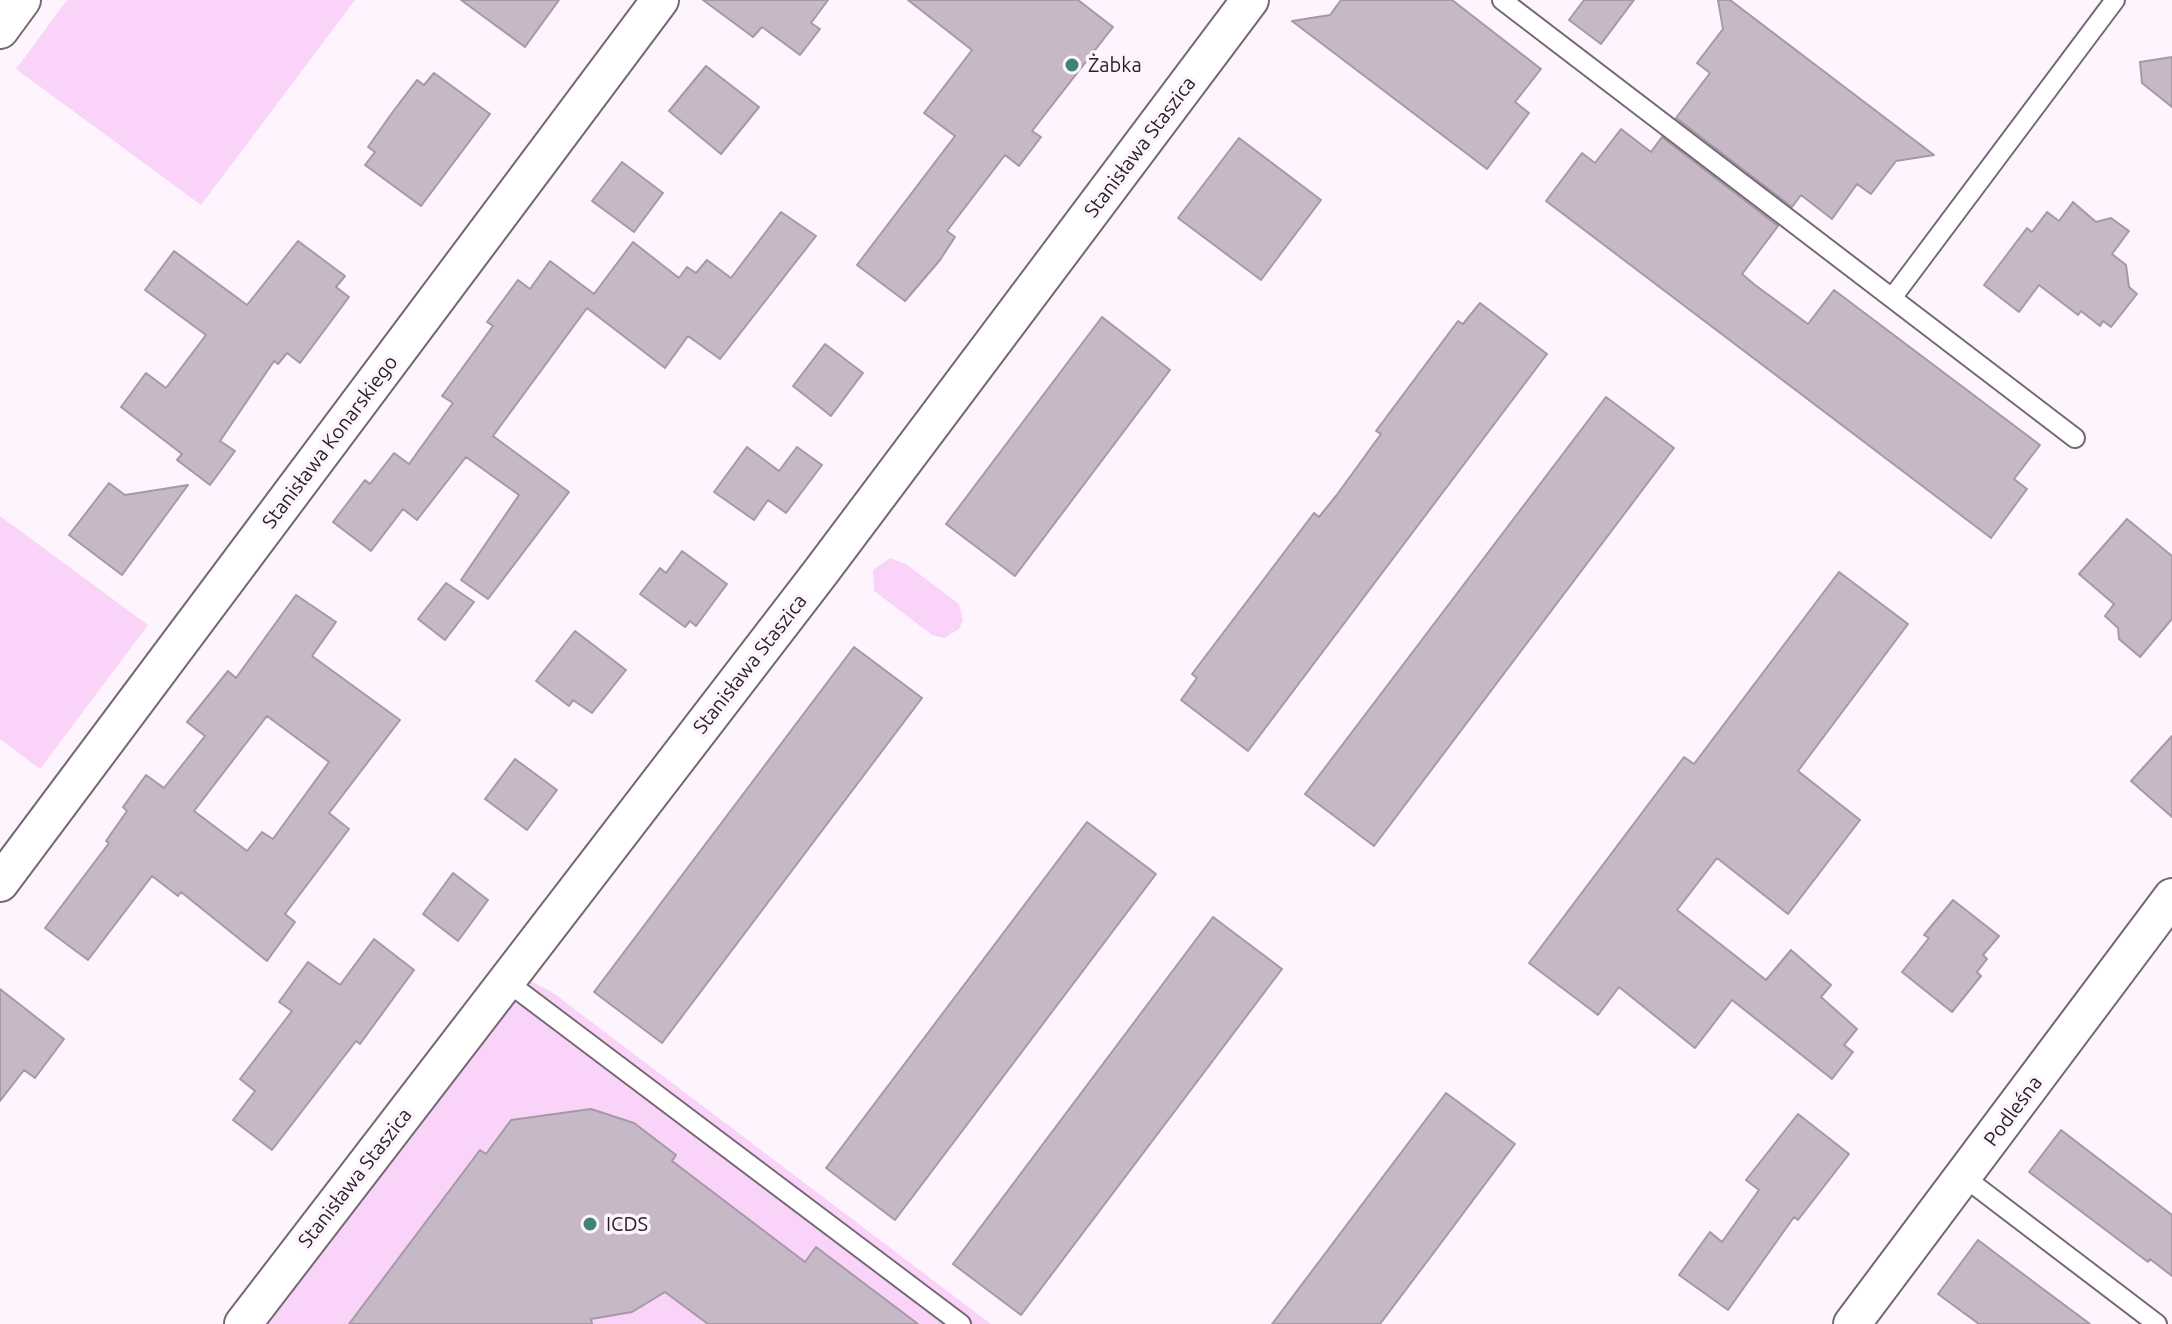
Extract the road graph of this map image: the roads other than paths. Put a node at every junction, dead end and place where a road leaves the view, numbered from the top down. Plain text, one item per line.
1 (22, 0) edge
2 (660, 0) edge
3 (1250, 0) edge
4 (1502, 0) edge
5 (2115, 0) edge
6 (0, 30) edge
7 (1892, 298) junction
8 (2075, 438) dead end
9 (0, 883) edge
10 (2172, 897) edge
11 (506, 981) junction
12 (1964, 1177) junction
13 (243, 1324) edge
14 (961, 1324) edge
15 (1852, 1324) edge
16 (2157, 1324) edge

1 - 6 street
2 - 9 street, Stanisława Konarskiego
3 - 11 street, Stanisława Staszica
4 - 7 lane
5 - 7 lane
7 - 8 lane
10 - 12 street, Podleśna
11 - 13 street, Stanisława Staszica
11 - 14 lane
12 - 15 street, Podleśna
12 - 16 lane

